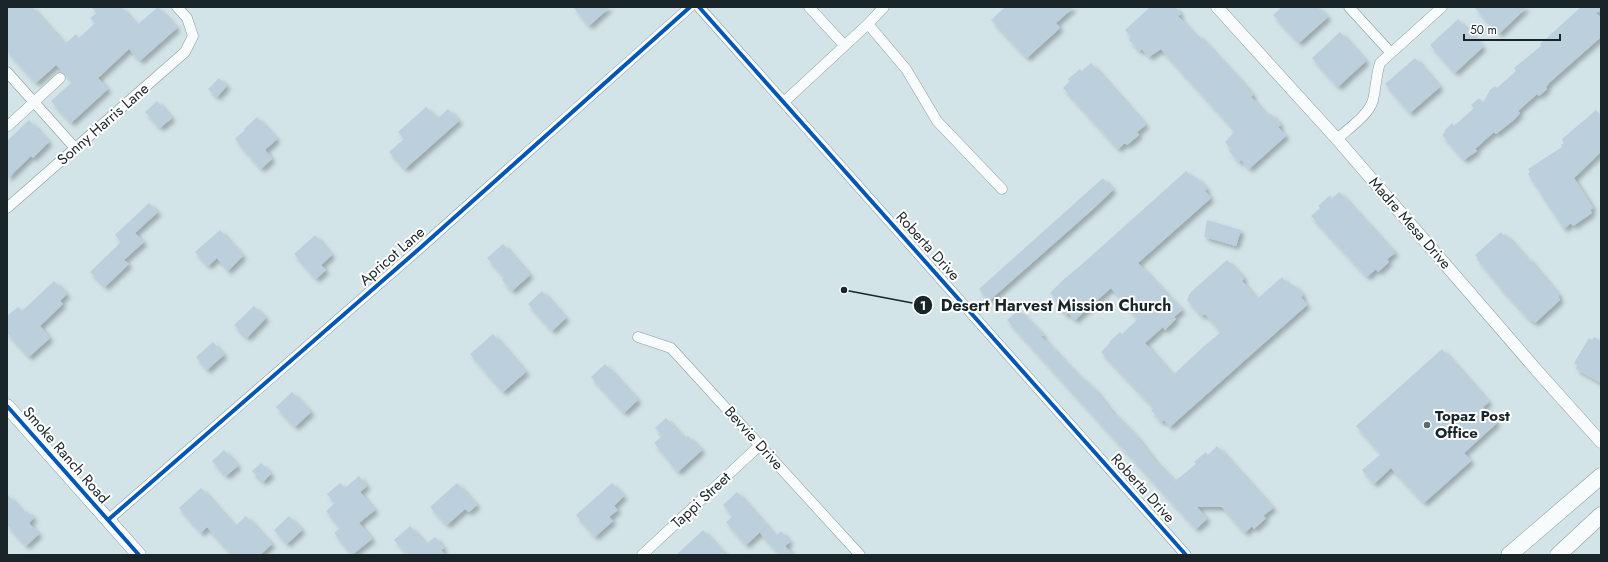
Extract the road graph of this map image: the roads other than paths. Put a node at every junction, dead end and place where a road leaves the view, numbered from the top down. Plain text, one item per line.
1 (177, 7) edge
2 (690, 7) edge
3 (699, 7) edge
4 (809, 7) edge
5 (884, 7) edge
6 (1216, 7) edge
7 (1349, 7) edge
8 (1442, 7) edge
9 (868, 24) junction
10 (844, 46) junction
11 (1391, 53) junction
12 (7, 72) edge
13 (60, 78) dead end
14 (34, 102) junction
15 (784, 102) junction
16 (8, 126) edge
17 (1337, 139) junction
18 (75, 148) junction
19 (1002, 189) dead end
20 (7, 208) edge
21 (638, 337) dead end
22 (7, 406) edge
23 (1601, 442) edge
24 (760, 445) junction
25 (1601, 476) edge
26 (1601, 515) edge
27 (108, 520) junction
28 (139, 555) edge
29 (642, 555) edge
30 (860, 555) edge
31 (1186, 555) edge
32 (1510, 555) edge
33 (1558, 555) edge

1 - 18 street, Sonny Harris Lane
2 - 27 street, Apricot Lane
3 - 15 street, Roberta Drive
4 - 10 street
5 - 9 street
6 - 17 street, Madre Mesa Drive
7 - 11 street
8 - 11 street
9 - 10 street
9 - 19 street
10 - 15 street
11 - 17 street
12 - 14 street
13 - 14 street
14 - 16 street
14 - 18 street
15 - 31 street, Roberta Drive
17 - 23 street, Madre Mesa Drive
18 - 20 street, Sonny Harris Lane
21 - 24 street, Bevvie Drive
22 - 27 main road, Smoke Ranch Road
24 - 29 street, Tappi Street
24 - 30 street, Bevvie Drive
25 - 32 main road
26 - 33 main road
27 - 28 main road, Smoke Ranch Road

